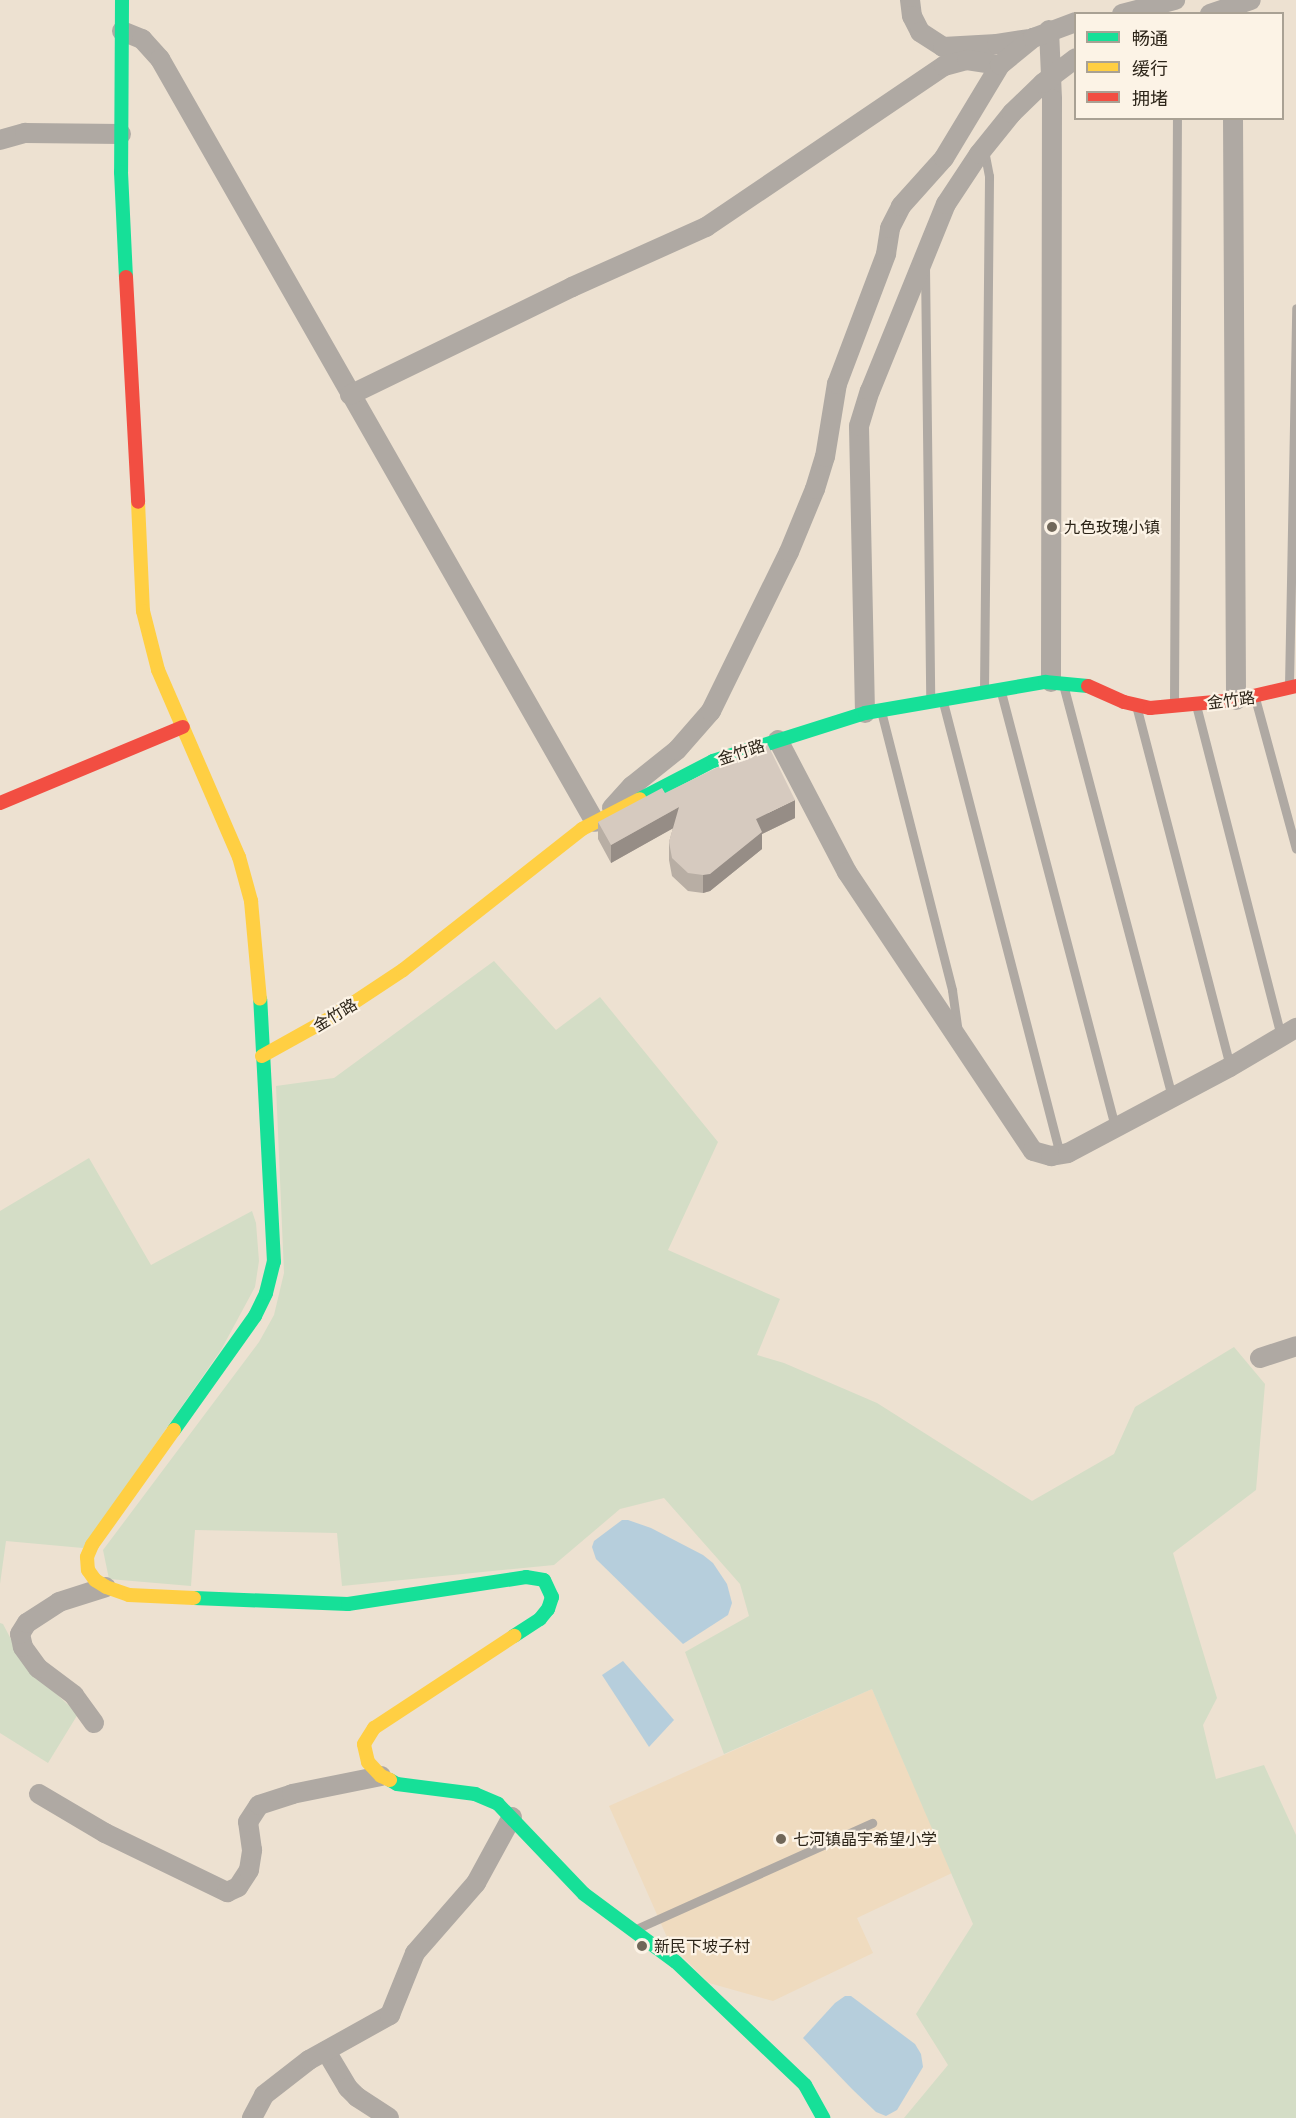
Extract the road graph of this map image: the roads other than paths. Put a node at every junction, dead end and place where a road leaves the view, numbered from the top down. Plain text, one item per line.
1 (122, 0) edge
2 (910, 0) edge
3 (1175, 0) edge
4 (1251, 0) edge
5 (1232, 10) edge
6 (1130, 12) edge
7 (1074, 23) edge
8 (122, 31) junction
9 (1041, 34) junction
10 (1074, 60) edge
11 (1000, 65) junction
12 (1051, 77) junction
13 (1177, 120) edge
14 (1233, 120) edge
15 (122, 134) junction
16 (0, 140) edge
17 (983, 148) junction
18 (923, 260) junction
19 (1296, 308) edge
20 (350, 395) junction
21 (1057, 682) junction
22 (1293, 687) edge
23 (1001, 690) junction
24 (984, 693) junction
25 (1245, 699) junction
26 (936, 701) junction
27 (1196, 704) junction
28 (1137, 706) junction
29 (1174, 706) junction
30 (873, 712) junction
31 (183, 727) junction
32 (778, 740) junction
33 (0, 803) edge
34 (600, 819) junction
35 (1296, 849) edge
36 (1289, 1033) edge
37 (958, 1038) junction
38 (262, 1056) junction
39 (1230, 1067) junction
40 (1172, 1098) junction
41 (1115, 1128) junction
42 (1060, 1155) junction
43 (1296, 1346) edge
44 (1260, 1358) dead end
45 (106, 1587) junction
46 (94, 1723) dead end
47 (381, 1776) junction
48 (39, 1794) dead end
49 (512, 1817) junction
50 (872, 1823) dead end
51 (633, 1930) junction
52 (326, 2051) junction
53 (252, 2118) edge
54 (389, 2118) edge
55 (824, 2118) edge

1 - 8 main road
2 - 9 street
3 - 6 street
4 - 5 street
7 - 9 street
8 - 15 main road
8 - 20 street
9 - 11 street
9 - 12 street
10 - 12 street
11 - 20 street
11 - 34 street
12 - 17 street
12 - 21 street
13 - 29 lane
14 - 25 street
15 - 16 street
15 - 31 main road
17 - 18 street
17 - 24 lane
18 - 26 lane
18 - 30 street
19 - 22 lane
20 - 34 street
21 - 23 main road, 金竹路
21 - 28 main road, 金竹路
21 - 40 lane
22 - 25 main road, 金竹路
23 - 24 main road, 金竹路
23 - 41 lane
24 - 26 main road, 金竹路
25 - 27 main road, 金竹路
25 - 35 lane
26 - 30 main road, 金竹路
26 - 42 lane
27 - 29 main road, 金竹路
27 - 36 lane
28 - 29 main road, 金竹路
28 - 39 lane
30 - 32 main road, 金竹路
30 - 37 lane
31 - 33 main road
31 - 38 main road
32 - 34 main road, 金竹路
32 - 37 street
34 - 38 main road, 金竹路
36 - 39 street
37 - 42 street
38 - 45 main road
39 - 40 street
40 - 41 street
41 - 42 street
43 - 44 street
45 - 46 street
45 - 47 main road
47 - 48 street
47 - 49 main road
49 - 51 main road
49 - 52 street
50 - 51 lane
51 - 55 main road
52 - 53 street
52 - 54 street

